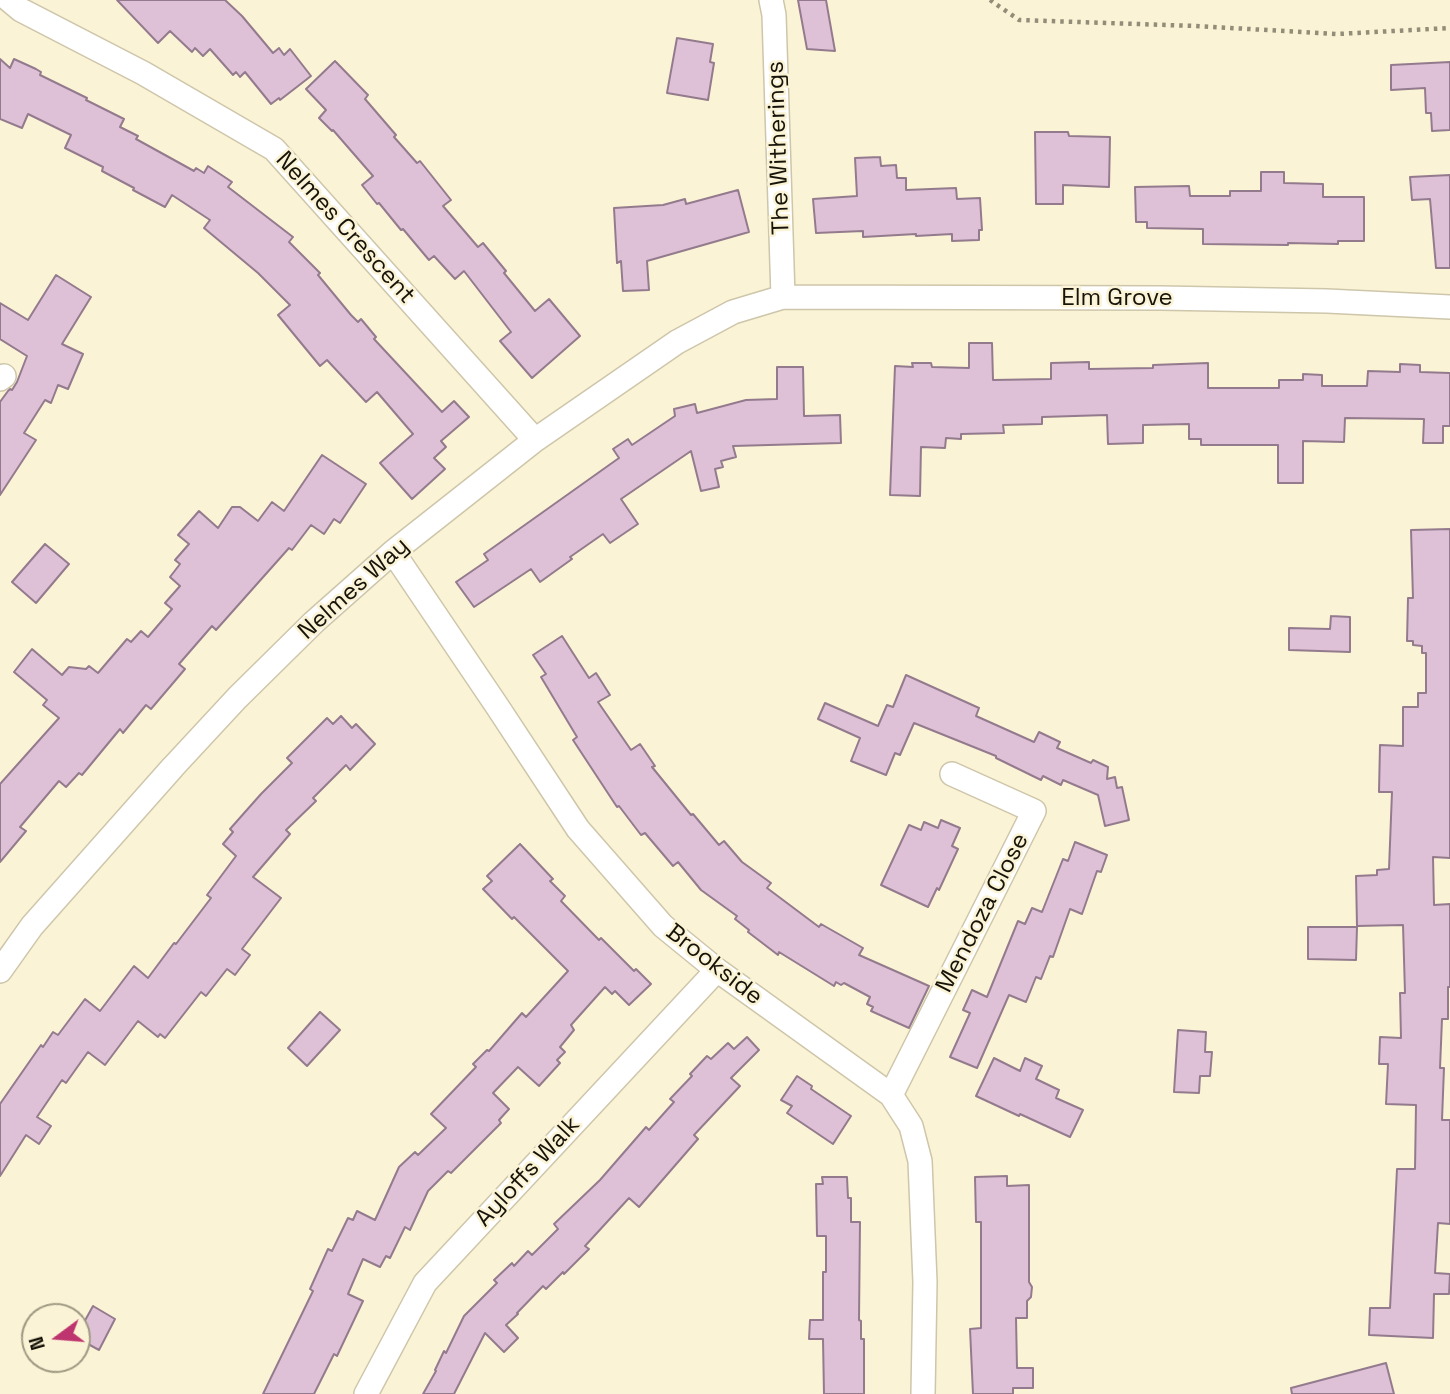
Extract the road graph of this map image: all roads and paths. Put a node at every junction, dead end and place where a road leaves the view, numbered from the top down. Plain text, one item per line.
1 (9, 0) edge
2 (771, 0) edge
3 (990, 0) edge
4 (1450, 28) edge
5 (783, 297) junction
6 (1450, 307) edge
7 (535, 440) junction
8 (393, 552) junction
9 (952, 774) dead end
10 (717, 970) junction
11 (0, 971) edge
12 (891, 1096) junction
13 (366, 1394) edge
14 (923, 1394) edge

1 - 7 street, Nelmes Crescent
2 - 5 street, The Witherings
3 - 4 path
5 - 6 street, Elm Grove
5 - 7 street, Nelmes Way
7 - 8 street, Nelmes Way
8 - 10 street, Brookside
8 - 11 street, Nelmes Way
9 - 12 street, Mendoza Close
10 - 12 street, Brookside
10 - 13 street, Ayloffs Walk
12 - 14 street, Brookside

